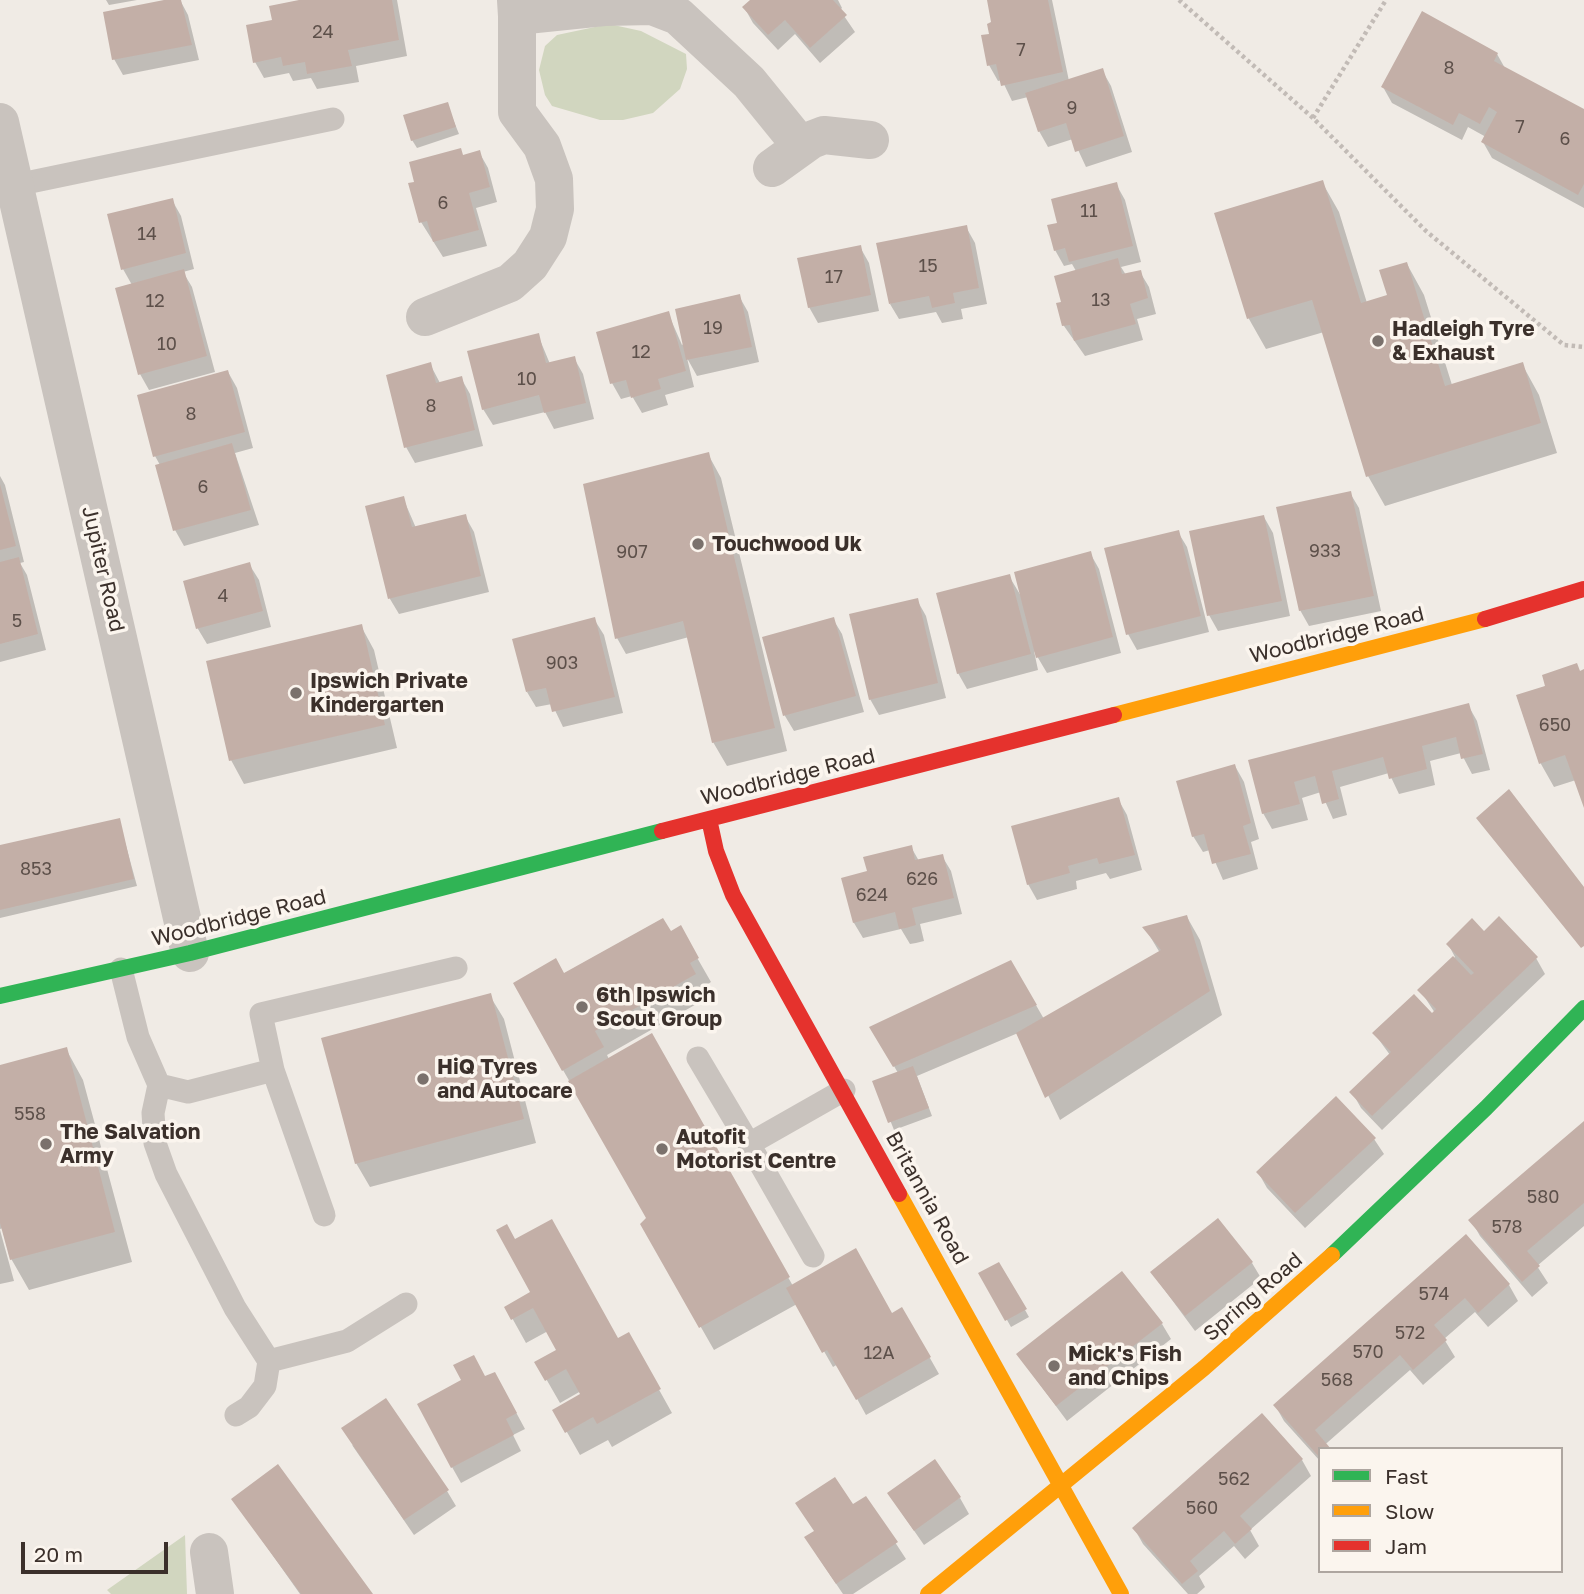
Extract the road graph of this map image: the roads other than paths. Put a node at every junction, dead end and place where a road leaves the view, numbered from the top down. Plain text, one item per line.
1 (516, 8) edge
2 (333, 119) dead end
3 (0, 122) edge
4 (870, 140) dead end
5 (16, 185) junction
6 (425, 317) dead end
7 (1584, 589) edge
8 (709, 819) junction
9 (190, 953) junction
10 (456, 968) dead end
11 (121, 969) junction
12 (0, 996) edge
13 (1584, 1008) edge
14 (698, 1058) dead end
15 (273, 1070) junction
16 (159, 1085) junction
17 (844, 1090) junction
18 (749, 1143) junction
19 (324, 1215) dead end
20 (813, 1256) dead end
21 (406, 1304) dead end
22 (269, 1361) junction
23 (236, 1415) dead end
24 (1062, 1487) junction
25 (209, 1552) dead end
26 (215, 1594) edge
27 (928, 1594) edge
28 (1121, 1594) edge

1 - 4 street
1 - 6 street
2 - 5 lane
3 - 5 street, Jupiter Road
5 - 9 street, Jupiter Road
7 - 8 street, Woodbridge Road
8 - 9 street, Woodbridge Road
8 - 17 street, Britannia Road
9 - 11 street, Woodbridge Road
10 - 15 lane
11 - 12 street, Woodbridge Road
11 - 16 lane
13 - 24 street, Spring Road
14 - 18 lane
15 - 16 lane
15 - 19 lane
16 - 22 lane
17 - 18 lane
17 - 24 street, Britannia Road
18 - 20 lane
21 - 22 lane
22 - 23 lane
24 - 27 street, Spring Road
24 - 28 street, Britannia Road
25 - 26 street

